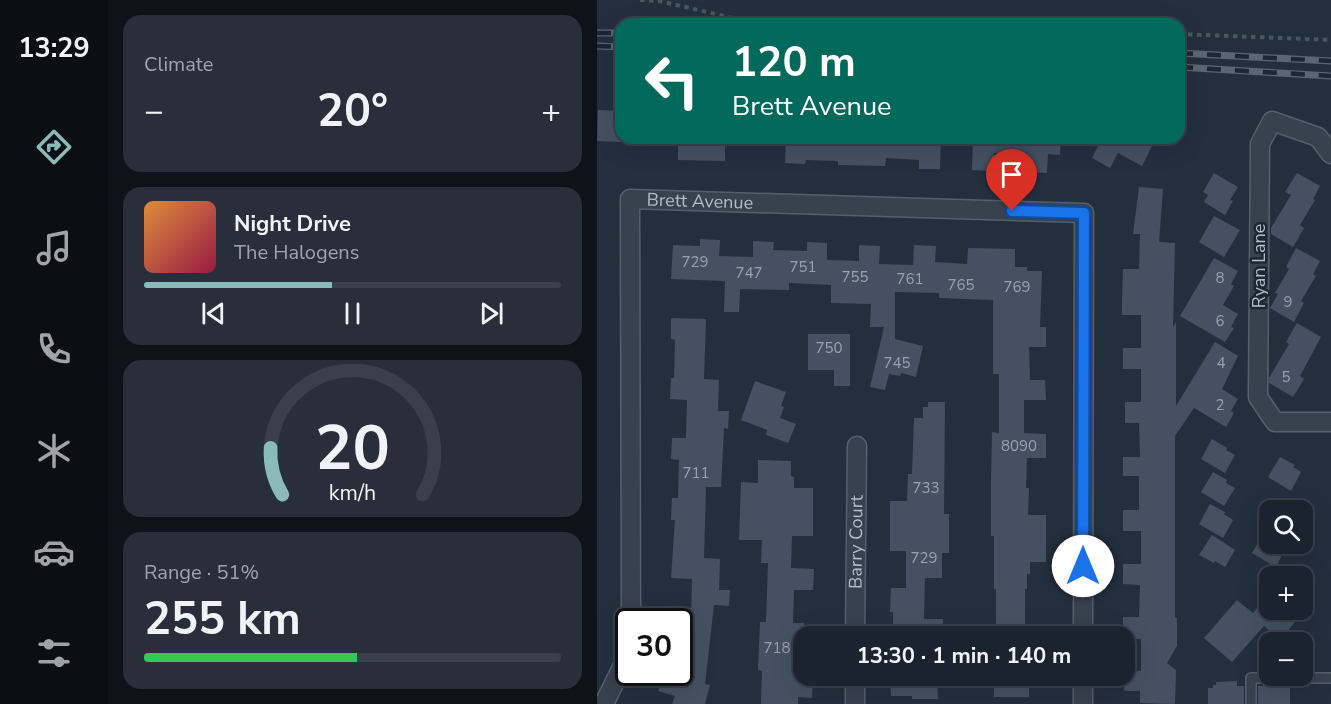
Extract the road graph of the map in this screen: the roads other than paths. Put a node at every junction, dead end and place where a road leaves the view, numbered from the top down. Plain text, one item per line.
1 (1331, 154) edge
2 (1331, 422) edge
3 (857, 446) dead end
4 (631, 608) edge
5 (855, 626) edge
6 (1083, 626) edge
7 (1331, 678) edge
8 (615, 681) edge
9 (855, 686) edge
10 (1083, 686) edge
11 (604, 704) edge
12 (855, 704) edge
13 (1083, 704) edge
14 (1251, 704) edge

1 - 2 street, Ryan Lane
3 - 5 street, Barry Court
4 - 6 street, Brett Avenue
7 - 14 lane
8 - 11 street
9 - 12 street
10 - 13 street

